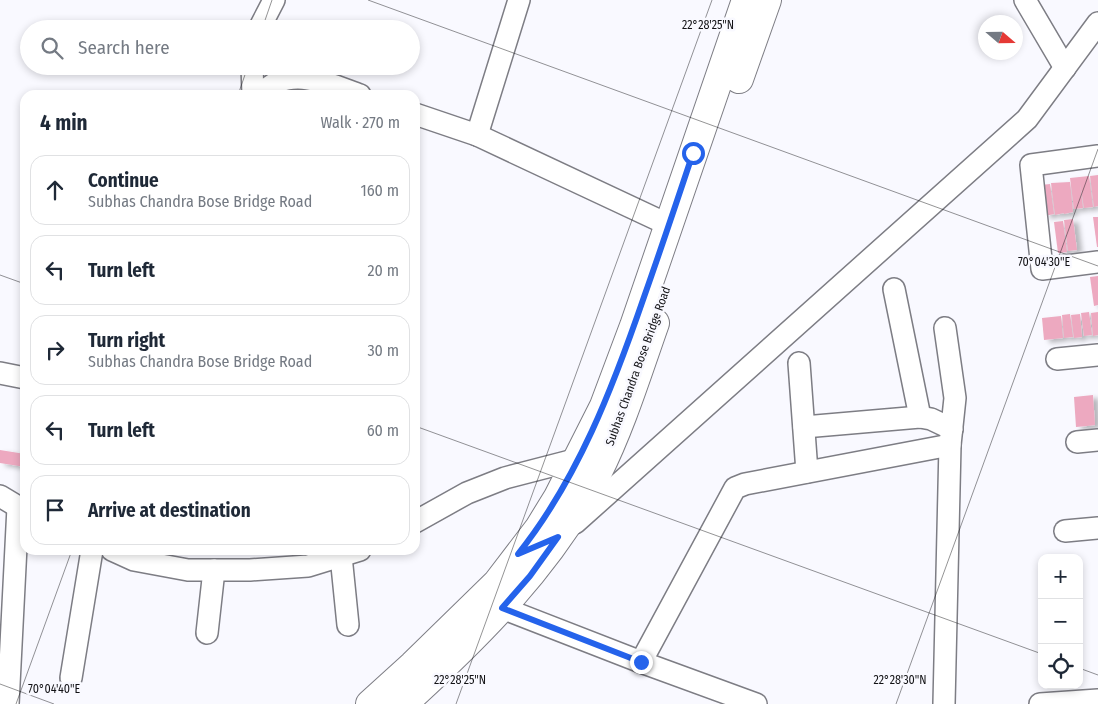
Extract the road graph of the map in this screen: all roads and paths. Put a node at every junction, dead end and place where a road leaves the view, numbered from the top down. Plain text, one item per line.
1 (274, 0) edge
2 (519, 0) edge
3 (746, 0) edge
4 (767, 0) edge
5 (1025, 0) edge
6 (264, 20) edge
7 (1098, 23) edge
8 (1065, 68) junction
9 (252, 75) edge
10 (253, 90) edge
11 (265, 90) edge
12 (345, 90) edge
13 (420, 116) edge
14 (477, 135) junction
15 (1098, 156) edge
16 (669, 225) junction
17 (1098, 262) edge
18 (894, 289) dead end
19 (945, 328) dead end
20 (1098, 355) edge
21 (1057, 359) dead end
22 (799, 363) dead end
23 (0, 373) edge
24 (20, 377) edge
25 (920, 417) junction
26 (804, 427) junction
27 (951, 437) junction
28 (578, 459) junction
29 (808, 472) junction
30 (0, 496) edge
31 (20, 508) edge
32 (420, 519) edge
33 (1098, 528) edge
34 (1065, 531) dead end
35 (20, 537) edge
36 (558, 537) junction
37 (518, 554) junction
38 (91, 555) edge
39 (123, 555) edge
40 (344, 555) edge
41 (351, 555) edge
42 (214, 570) junction
43 (502, 608) junction
44 (348, 625) dead end
45 (207, 633) dead end
46 (641, 662) junction
47 (71, 678) dead end
48 (1098, 700) edge
49 (8, 704) edge
50 (370, 704) edge
51 (403, 704) edge
52 (756, 704) edge
53 (944, 704) edge
54 (1040, 704) edge

1 - 6 street
2 - 14 street
3 - 16 main road, Subhas Chandra Bose Bridge Road
4 - 36 main road, Subhas Chandra Bose Bridge Road
5 - 8 street
7 - 8 street
8 - 36 street
9 - 10 street
11 - 12 street
13 - 14 street
14 - 16 street
15 - 17 street
16 - 28 main road, Subhas Chandra Bose Bridge Road
18 - 25 street
19 - 27 street
20 - 21 street
22 - 26 street
23 - 24 street
25 - 26 street
25 - 27 street
26 - 29 street
27 - 29 street
27 - 53 street
28 - 32 street
28 - 37 main road, Subhas Chandra Bose Bridge Road
29 - 46 street
30 - 31 street
33 - 34 street
35 - 49 street
36 - 37 street
36 - 43 main road, Subhas Chandra Bose Bridge Road
37 - 50 main road, Subhas Chandra Bose Bridge Road
38 - 47 street
39 - 42 street
40 - 42 street
41 - 44 street
42 - 45 street
43 - 46 street
43 - 51 main road, Subhas Chandra Bose Bridge Road
46 - 52 street
48 - 54 street

